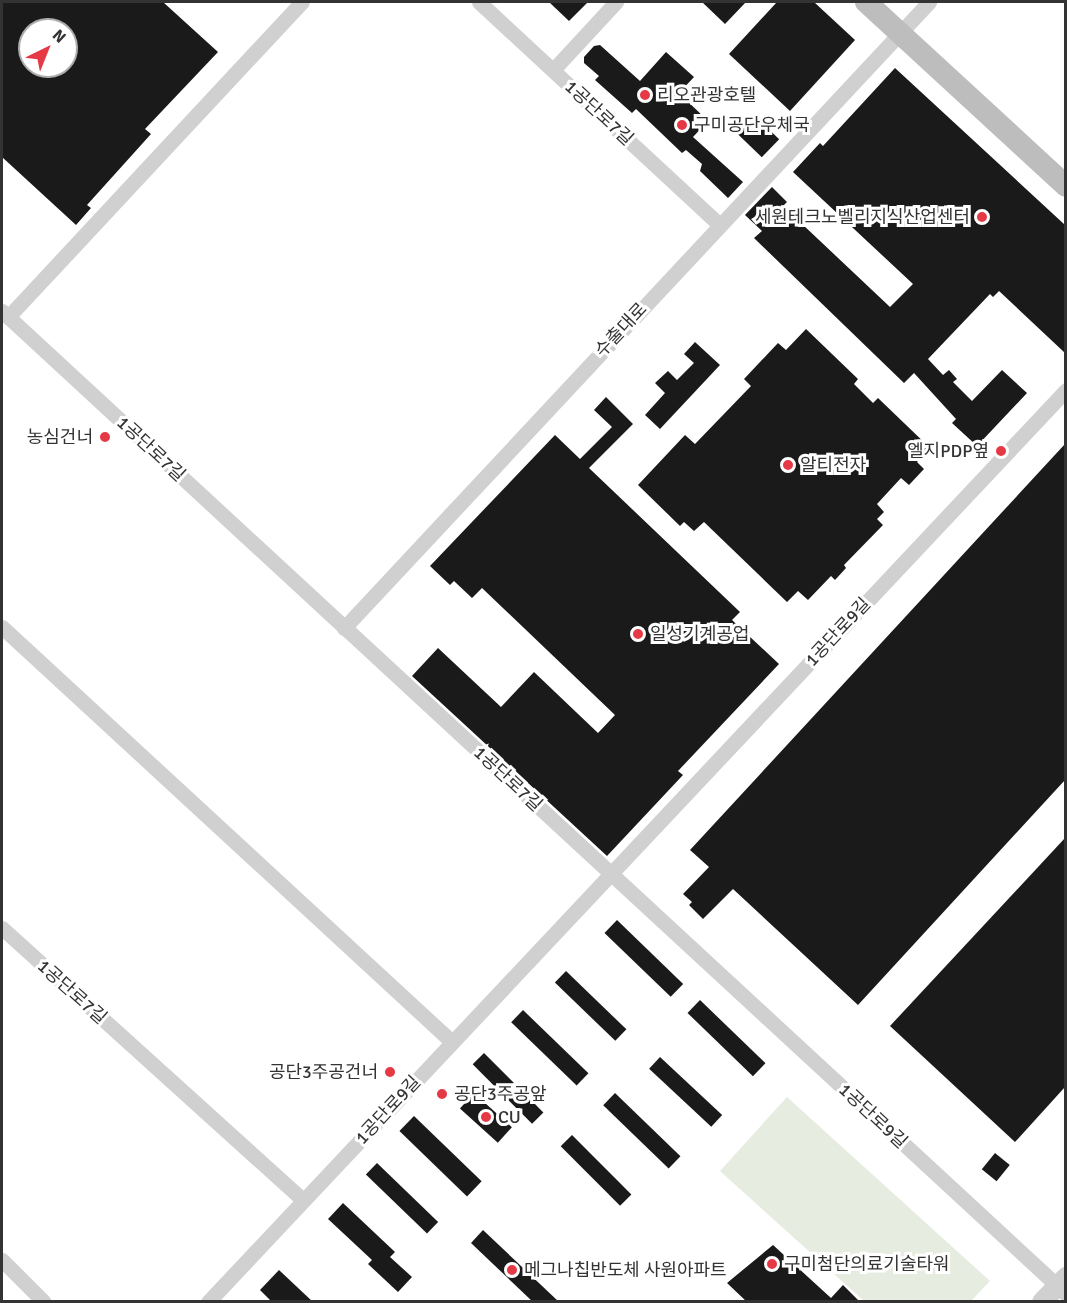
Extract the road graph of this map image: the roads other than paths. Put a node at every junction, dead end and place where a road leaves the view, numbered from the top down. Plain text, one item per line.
1 (302, 2) edge
2 (479, 2) edge
3 (616, 2) edge
4 (866, 2) edge
5 (885, 2) edge
6 (929, 2) edge
7 (904, 28) junction
8 (553, 70) junction
9 (1065, 168) edge
10 (1065, 186) edge
11 (720, 224) junction
12 (5, 314) edge
13 (1065, 390) edge
14 (2, 627) edge
15 (344, 628) junction
16 (611, 874) junction
17 (2, 928) edge
18 (452, 1042) junction
19 (303, 1200) junction
20 (2, 1260) edge
21 (1063, 1285) edge
22 (215, 1299) edge
23 (44, 1302) edge
24 (1042, 1302) edge

1 - 12 street, 1공단로7길
2 - 8 street, 1공단로7길
3 - 8 street
4 - 7 main road
5 - 7 main road
6 - 7 street, 수출대로
7 - 9 main road
7 - 10 main road
7 - 11 street, 수출대로
8 - 11 street, 1공단로7길
11 - 15 street, 수출대로
12 - 15 street, 1공단로7길
13 - 16 street, 1공단로9길
14 - 18 street
15 - 16 street, 1공단로7길
16 - 18 street, 1공단로9길
16 - 21 street, 1공단로9길
17 - 19 street, 1공단로7길
18 - 19 street, 1공단로9길
19 - 22 street, 1공단로9길
20 - 23 street
21 - 24 street

